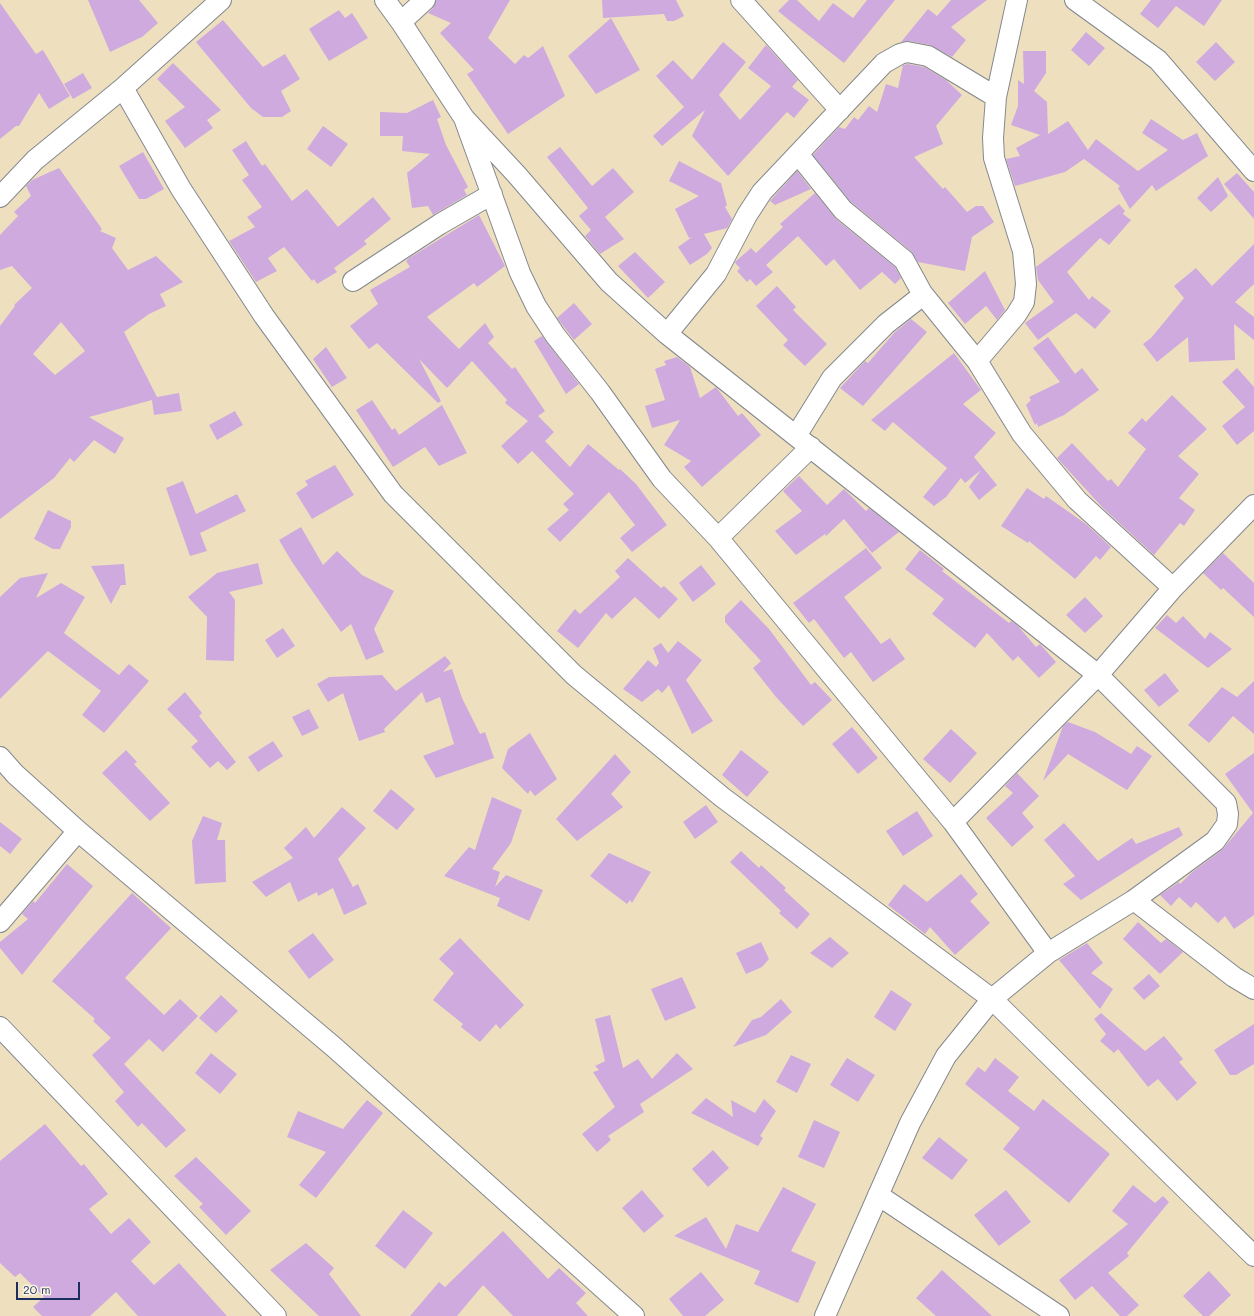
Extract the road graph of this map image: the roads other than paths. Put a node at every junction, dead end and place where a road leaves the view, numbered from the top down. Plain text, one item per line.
1 (221, 0) edge
2 (385, 0) edge
3 (425, 0) edge
4 (741, 0) edge
5 (1017, 0) edge
6 (1074, 0) edge
7 (401, 22) junction
8 (123, 88) junction
9 (996, 97) junction
10 (840, 110) junction
11 (464, 118) junction
12 (798, 154) junction
13 (1254, 171) edge
14 (492, 194) junction
15 (0, 196) edge
16 (353, 281) dead end
17 (923, 295) junction
18 (667, 334) junction
19 (977, 361) junction
20 (803, 442) junction
21 (1254, 505) edge
22 (718, 538) junction
23 (1173, 588) junction
24 (1098, 675) junction
25 (0, 757) edge
26 (953, 822) junction
27 (78, 831) junction
28 (1134, 900) junction
29 (0, 922) edge
30 (1048, 953) junction
31 (1254, 989) edge
32 (992, 999) junction
33 (0, 1027) edge
34 (878, 1195) junction
35 (1254, 1256) edge
36 (276, 1316) edge
37 (634, 1316) edge
38 (824, 1316) edge
39 (1059, 1316) edge

1 - 8 street
2 - 7 street
3 - 7 street
4 - 10 street
5 - 9 street
6 - 13 street
7 - 11 street
8 - 15 street
8 - 32 street
9 - 10 street
9 - 19 street
10 - 12 street
11 - 14 street
11 - 18 street
12 - 17 street
12 - 18 street
14 - 16 street
14 - 22 street
17 - 19 street
17 - 20 street
18 - 20 street
19 - 23 street
20 - 22 street
20 - 24 street
21 - 23 street
22 - 26 street
23 - 24 street
24 - 26 street
24 - 28 street
25 - 27 street
26 - 30 street
27 - 29 street
27 - 37 street
28 - 30 street
28 - 31 street
30 - 32 street
32 - 34 street
32 - 35 street
33 - 36 street
34 - 38 street
34 - 39 street

